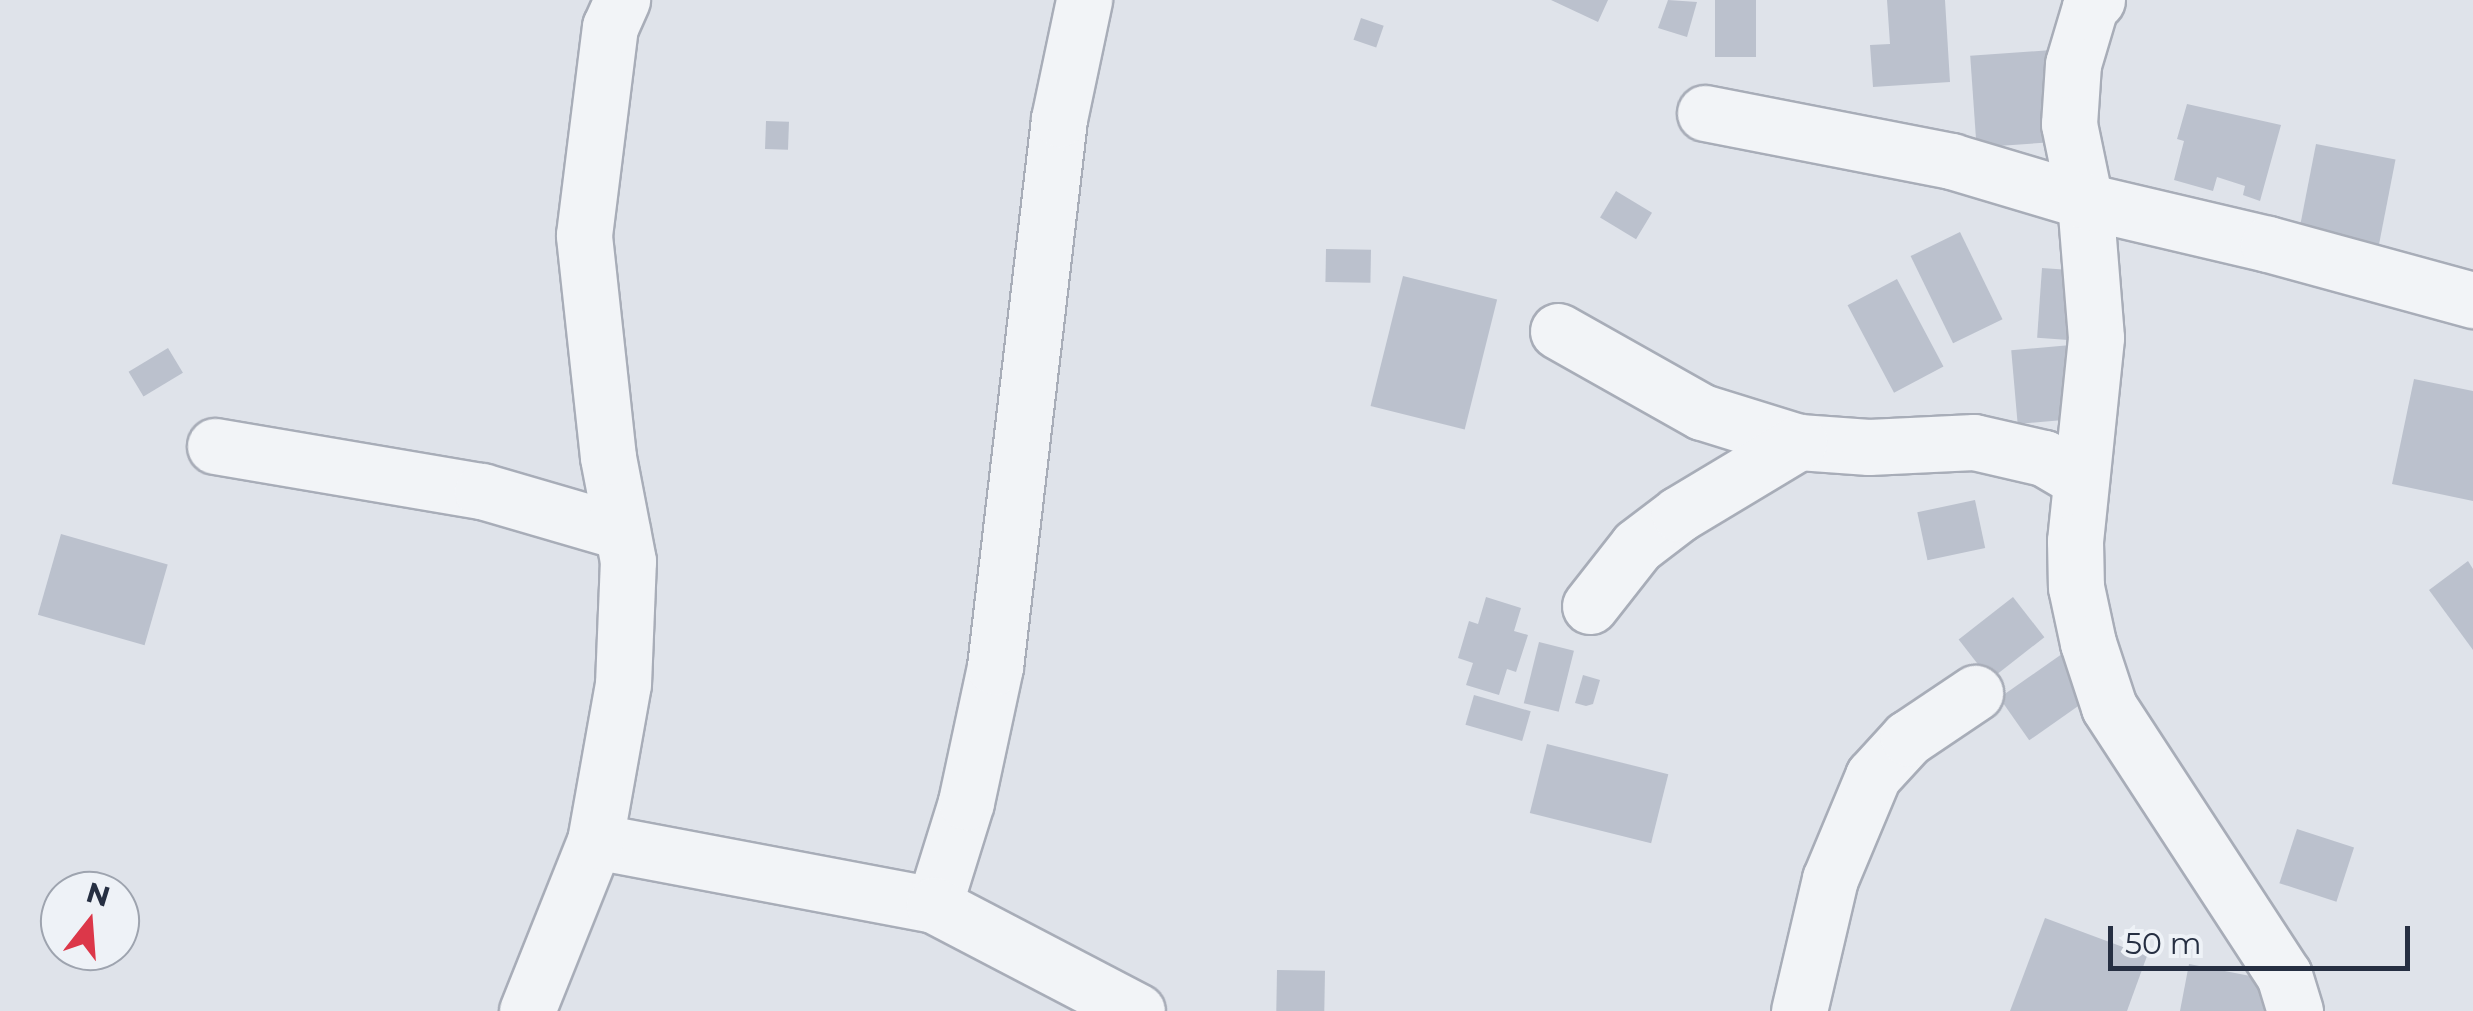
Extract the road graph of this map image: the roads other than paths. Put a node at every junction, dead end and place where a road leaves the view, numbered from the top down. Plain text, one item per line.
1 (622, 0) edge
2 (1084, 0) edge
3 (2097, 0) edge
4 (1705, 113) dead end
5 (2085, 201) junction
6 (2473, 300) edge
7 (1558, 331) dead end
8 (1799, 442) junction
9 (215, 446) dead end
10 (2081, 480) junction
11 (622, 532) junction
12 (1590, 606) dead end
13 (1975, 693) dead end
14 (595, 842) junction
15 (934, 905) junction
16 (527, 1011) edge
17 (1137, 1011) edge
18 (1799, 1011) edge
19 (2296, 1011) edge

1 - 11 street
2 - 15 street
3 - 5 street
4 - 5 street
5 - 6 street
5 - 10 street
7 - 8 street
8 - 10 street
8 - 12 street
9 - 11 street
10 - 19 street
11 - 14 street
13 - 18 street
14 - 15 street
14 - 16 street
15 - 17 street

